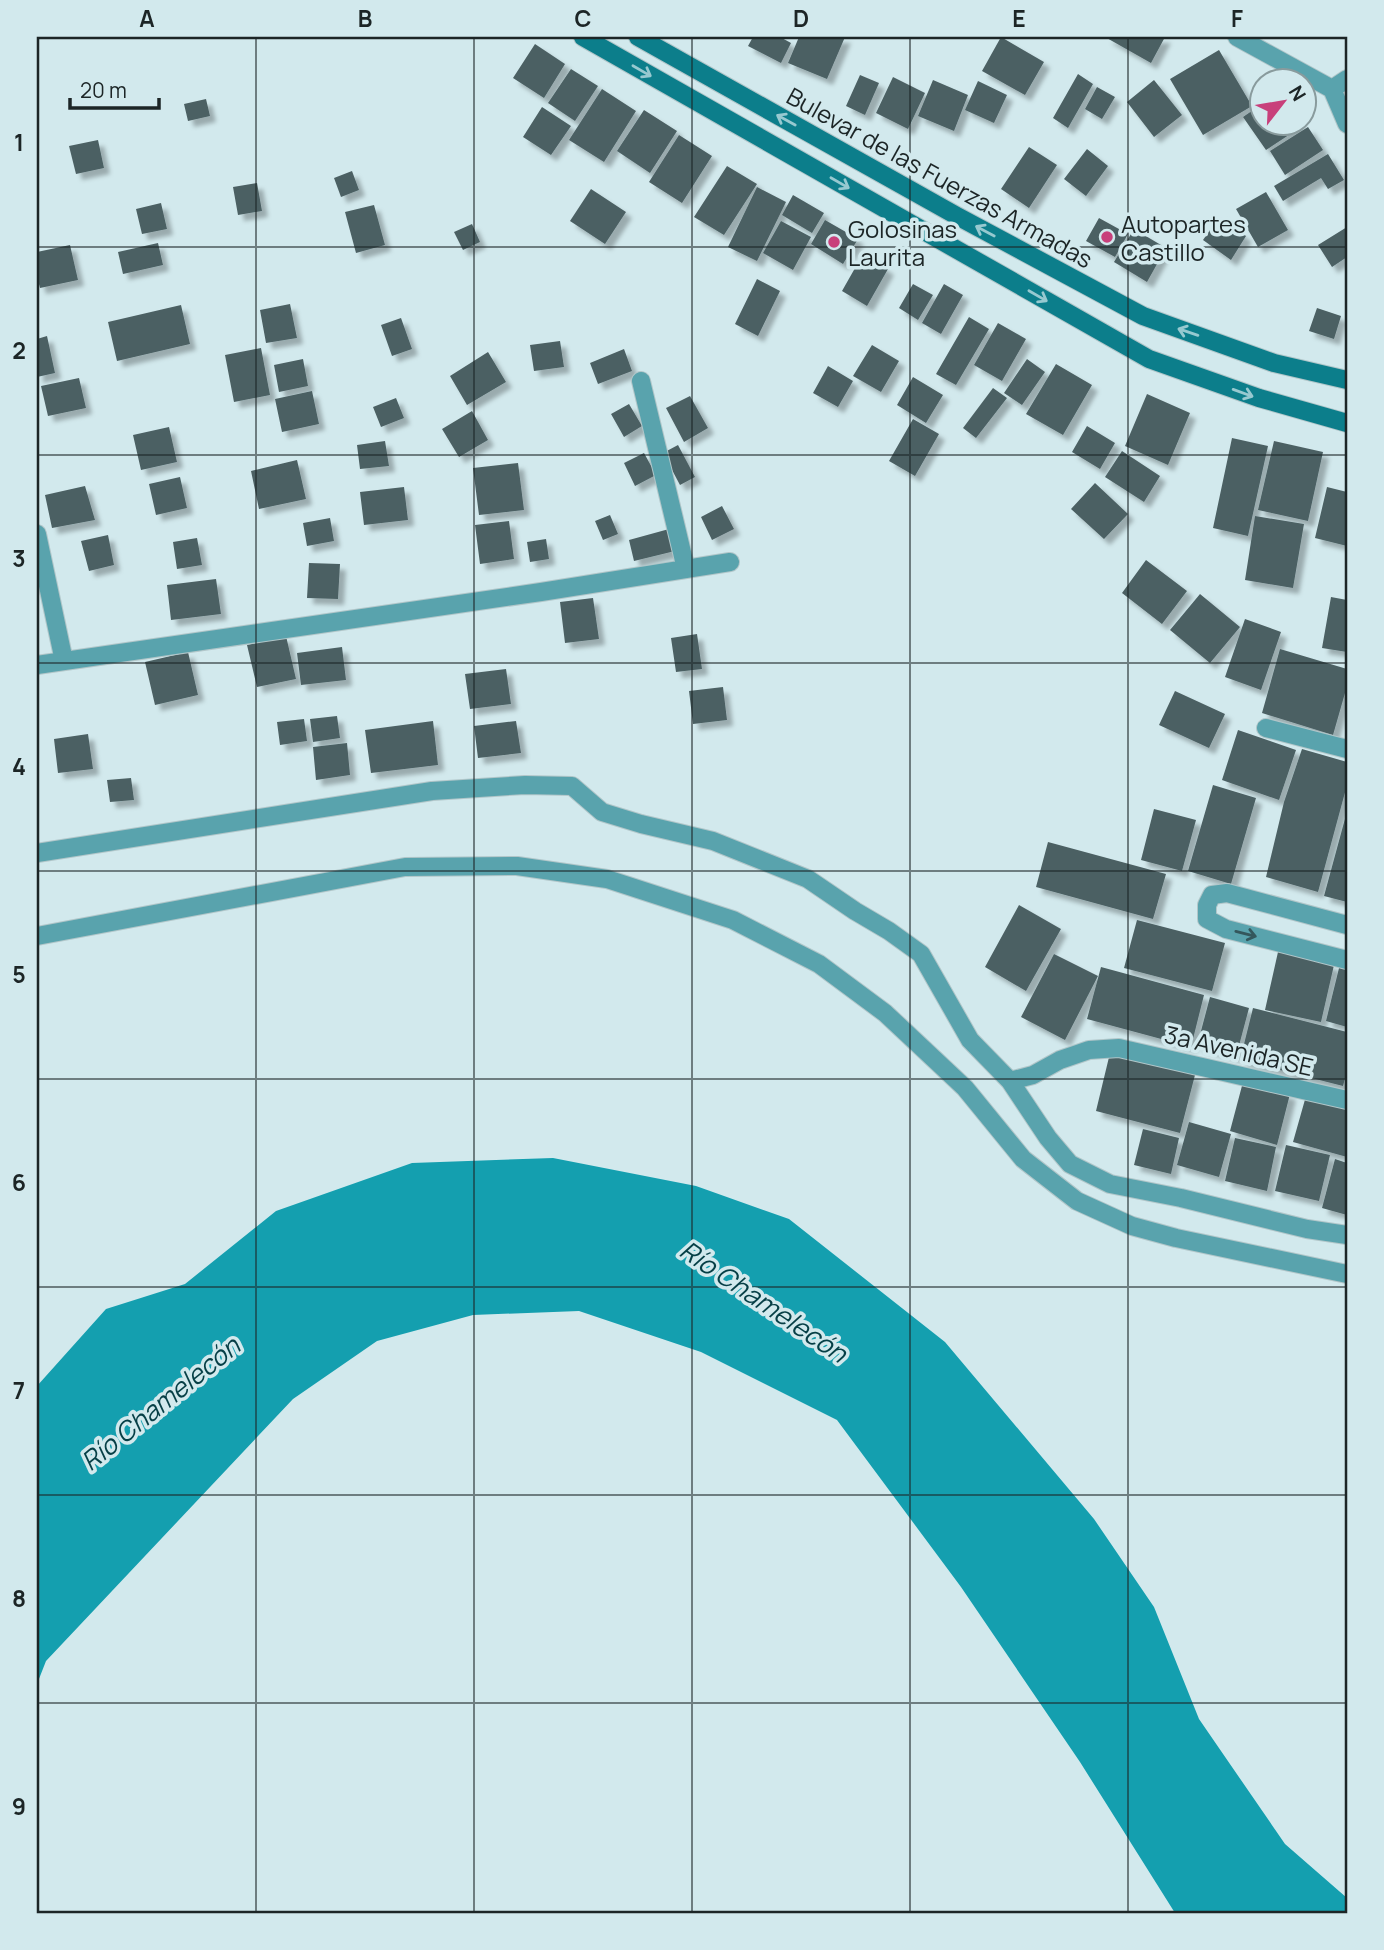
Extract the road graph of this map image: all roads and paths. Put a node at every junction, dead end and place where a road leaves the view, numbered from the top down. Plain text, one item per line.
1 (583, 37) edge
2 (638, 37) edge
3 (1237, 37) edge
4 (1340, 84) edge
5 (1347, 124) edge
6 (1347, 380) edge
7 (641, 381) dead end
8 (1347, 423) edge
9 (37, 534) edge
10 (730, 562) dead end
11 (686, 569) junction
12 (64, 661) junction
13 (37, 665) edge
14 (1266, 729) dead end
15 (1347, 749) edge
16 (37, 853) edge
17 (1347, 925) edge
18 (37, 936) edge
19 (1347, 960) edge
20 (1010, 1081) junction
21 (1347, 1100) edge
22 (1347, 1235) edge
23 (1347, 1274) edge

1 -> 8 street
6 -> 2 street, Bulevar de las Fuerzas Armadas
3 - 4 street
4 - 5 street
7 - 11 street
9 - 12 street
10 - 11 street
11 - 12 street
12 - 13 street
14 - 15 street
16 - 20 street
17 -> 19 street
18 - 23 street
20 - 21 street, 3a Avenida SE
20 - 22 street

